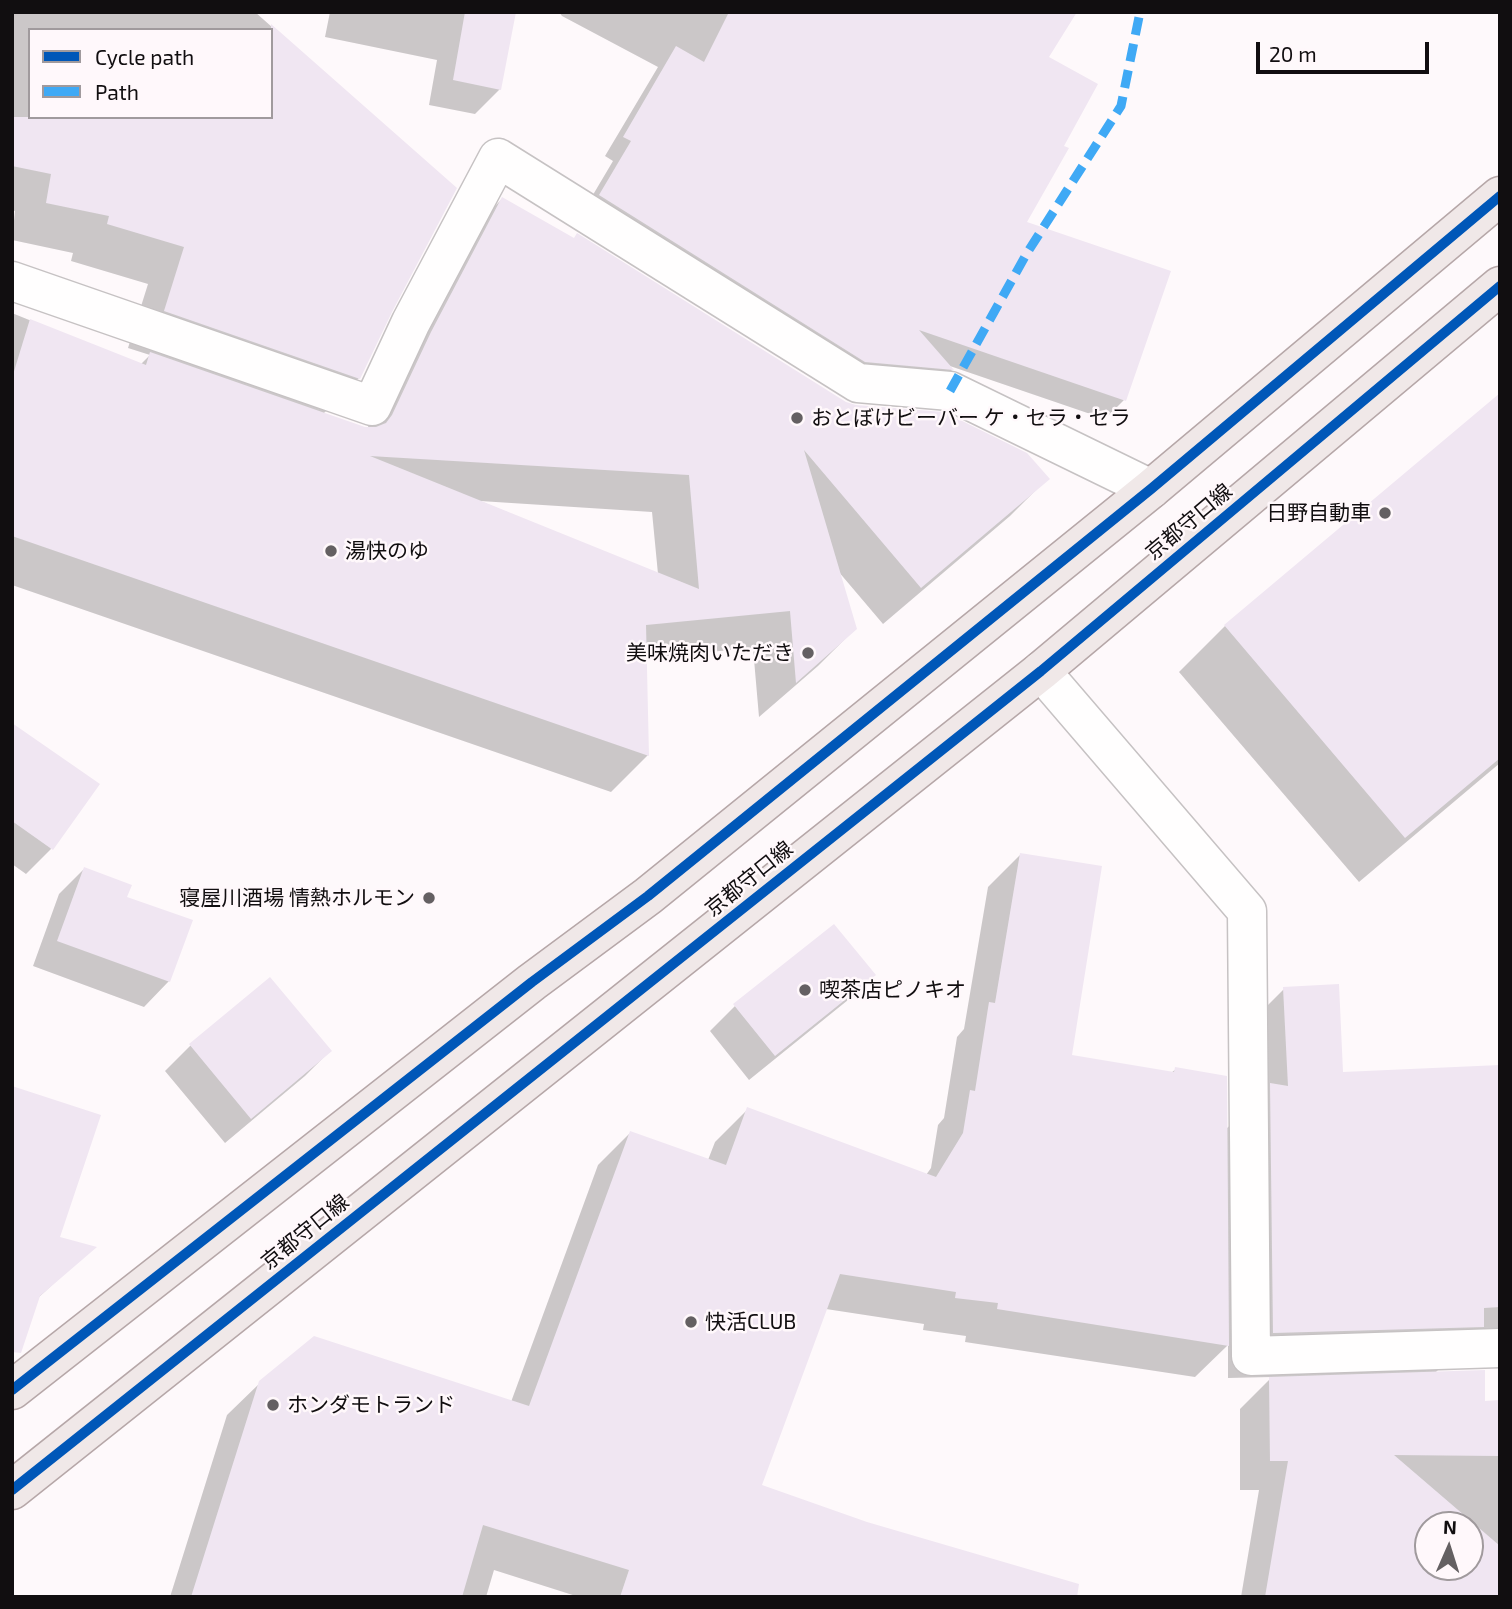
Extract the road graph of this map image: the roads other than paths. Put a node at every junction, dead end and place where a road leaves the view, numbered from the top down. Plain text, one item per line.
1 (1500, 196) edge
2 (12, 281) edge
3 (1500, 286) edge
4 (1151, 489) junction
5 (1041, 671) junction
6 (1500, 1348) edge
7 (12, 1390) edge
8 (12, 1490) edge

1 - 4 main road
2 - 4 street
3 - 5 main road, 京都守口線
4 - 7 main road
5 - 6 street
5 - 8 main road, 京都守口線

